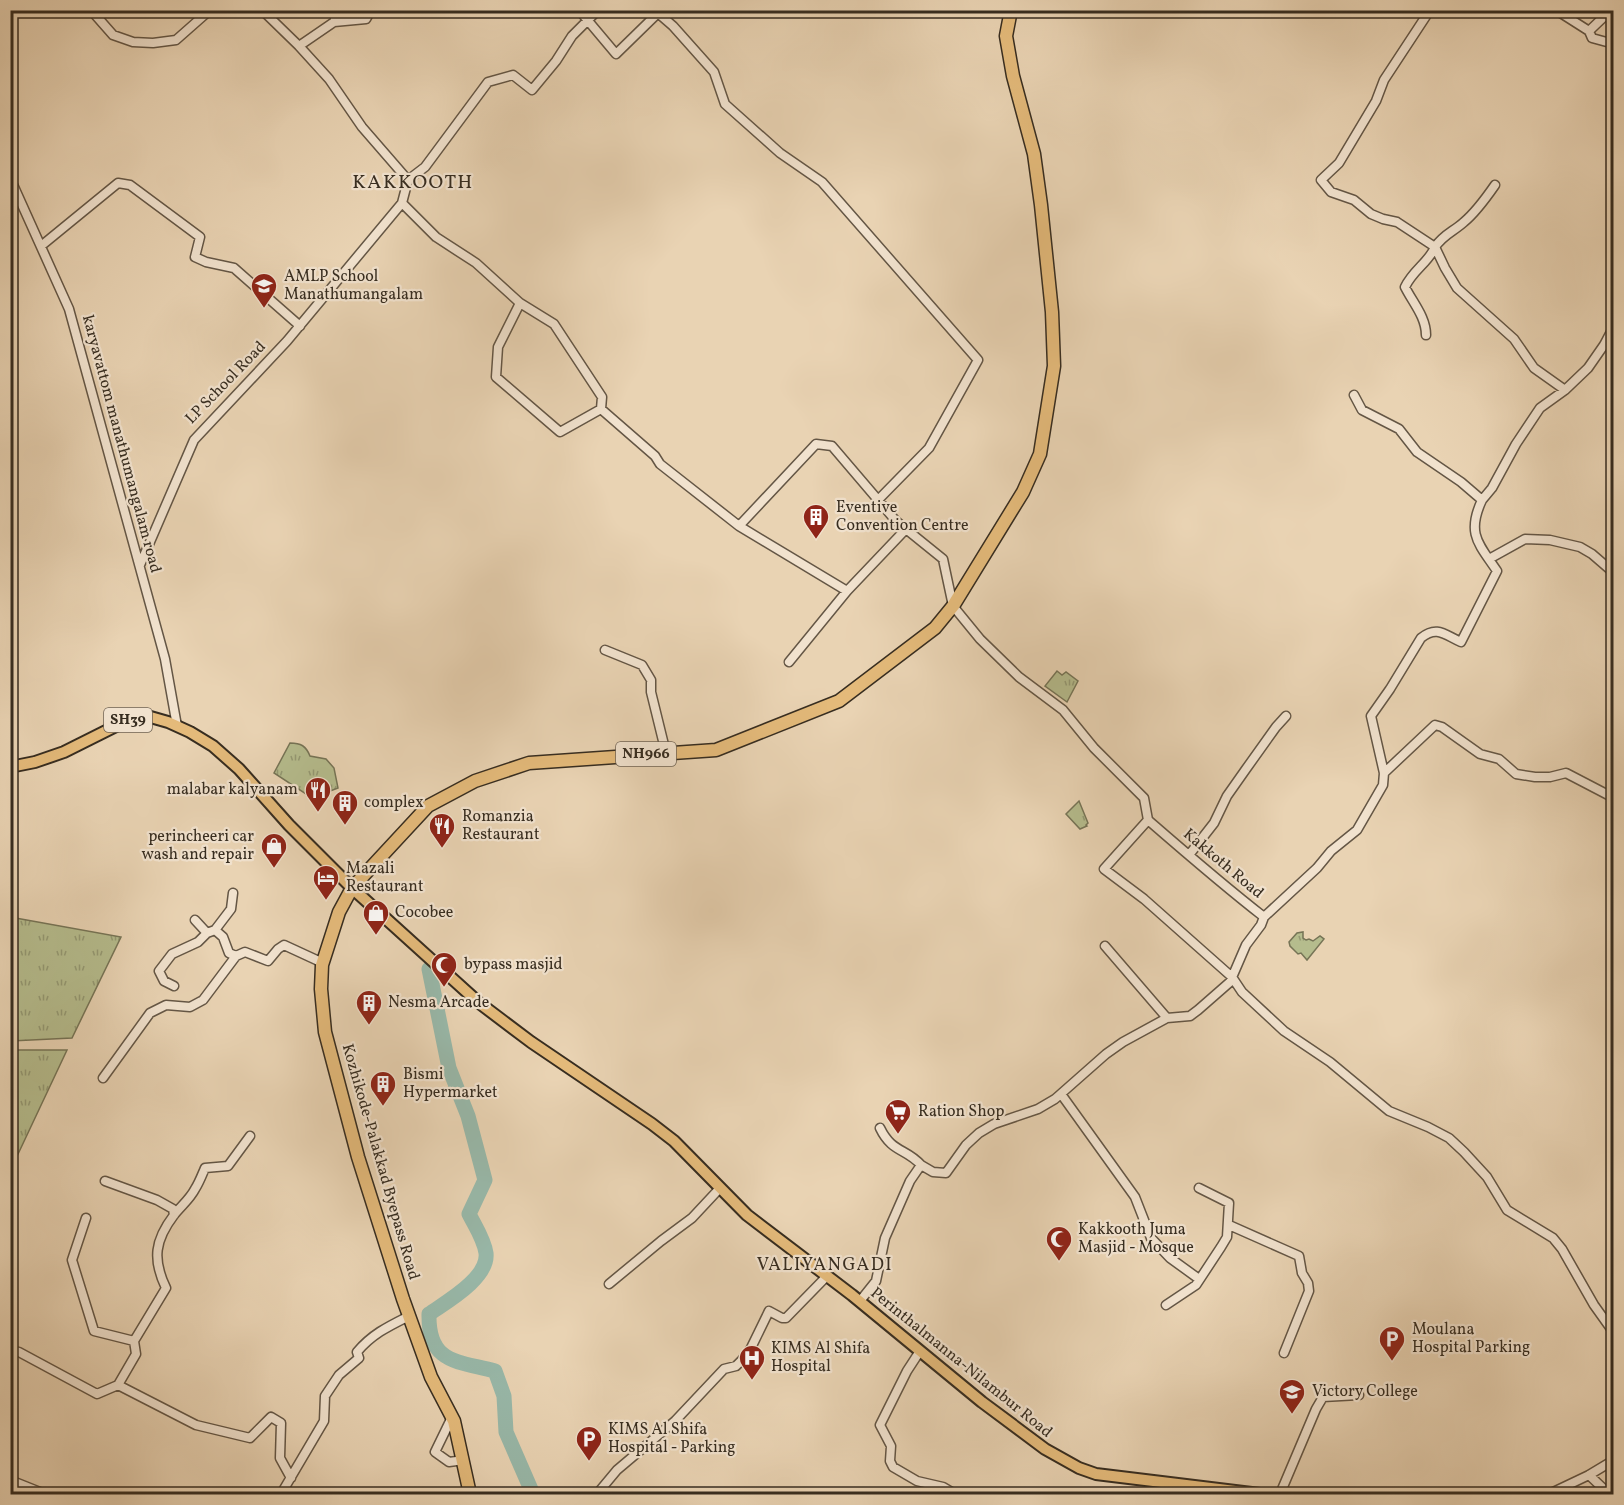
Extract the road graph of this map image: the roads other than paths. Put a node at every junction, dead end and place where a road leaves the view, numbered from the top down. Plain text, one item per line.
1 (91, 10) edge
2 (210, 10) edge
3 (262, 10) edge
4 (338, 10) edge
5 (371, 10) edge
6 (579, 10) edge
7 (598, 10) edge
8 (1011, 10) edge
9 (1430, 10) edge
10 (1556, 10) edge
11 (1611, 10) edge
12 (334, 21) junction
13 (588, 21) junction
14 (1589, 31) junction
15 (1614, 44) edge
16 (299, 46) junction
17 (10, 178) edge
18 (408, 180) junction
19 (1495, 185) dead end
20 (402, 203) junction
21 (41, 246) junction
22 (1435, 247) junction
23 (520, 303) junction
24 (300, 326) junction
25 (1614, 326) edge
26 (1426, 336) dead end
27 (1565, 390) junction
28 (1354, 395) dead end
29 (601, 409) junction
30 (878, 500) junction
31 (1482, 500) junction
32 (739, 526) junction
33 (906, 529) junction
34 (1489, 559) junction
35 (139, 565) junction
36 (1614, 573) edge
37 (847, 591) junction
38 (953, 606) junction
39 (605, 650) dead end
40 (789, 662) dead end
41 (1286, 716) dead end
42 (177, 726) junction
43 (666, 753) junction
44 (10, 767) edge
45 (1384, 773) junction
46 (1614, 798) edge
47 (1148, 820) junction
48 (1189, 855) junction
49 (352, 888) junction
50 (233, 893) dead end
51 (1264, 917) junction
52 (195, 920) dead end
53 (211, 932) junction
54 (1106, 946) dead end
55 (236, 956) junction
56 (322, 963) junction
57 (1232, 977) junction
58 (174, 986) dead end
59 (1167, 1018) junction
60 (102, 1078) dead end
61 (1061, 1094) junction
62 (880, 1128) dead end
63 (250, 1136) dead end
64 (921, 1165) junction
65 (105, 1181) dead end
66 (720, 1188) junction
67 (1199, 1188) dead end
68 (174, 1215) junction
69 (86, 1218) dead end
70 (1229, 1225) junction
71 (827, 1276) junction
72 (1199, 1278) junction
73 (609, 1284) dead end
74 (860, 1301) junction
75 (1166, 1305) dead end
76 (409, 1316) junction
77 (1614, 1333) edge
78 (134, 1341) junction
79 (10, 1350) edge
80 (920, 1351) junction
81 (1284, 1353) dead end
82 (118, 1385) junction
83 (1359, 1395) dead end
84 (452, 1417) junction
85 (464, 1460) junction
86 (1614, 1460) edge
87 (1589, 1475) junction
88 (291, 1478) junction
89 (10, 1480) edge
90 (45, 1494) edge
91 (281, 1494) edge
92 (470, 1494) edge
93 (597, 1494) edge
94 (955, 1494) edge
95 (1260, 1494) edge
96 (1280, 1494) edge
97 (1548, 1494) edge
98 (1609, 1494) edge

1 - 2 street
3 - 16 street
4 - 12 street
5 - 12 street
6 - 13 street
7 - 13 street
8 - 38 highway, Kozhikode-Palakkad Byepass Road / NH966
9 - 22 street
10 - 14 street
11 - 14 street
12 - 16 street
13 - 18 street
13 - 30 street
14 - 15 street
16 - 18 street
17 - 21 street, karyavattom manathumangalam road
18 - 20 street
19 - 22 street
20 - 23 street
20 - 24 street, LP School Road
21 - 24 street
21 - 35 street, karyavattom manathumangalam road
22 - 26 street
22 - 27 street
23 - 29 street
23 - 29 street
24 - 35 street, LP School Road
25 - 27 street
27 - 31 street
28 - 31 street
29 - 32 street
30 - 32 street
30 - 33 street
31 - 34 street
32 - 37 street
33 - 37 street
33 - 38 street
34 - 36 street
34 - 45 street
35 - 42 street, karyavattom manathumangalam road
37 - 40 street
38 - 43 highway, Kozhikode-Palakkad Byepass Road / NH966
38 - 47 street
39 - 43 street
41 - 48 street
42 - 44 main road, SH39
42 - 49 main road, SH39
43 - 49 highway, Kozhikode-Palakkad Byepass Road / NH966
45 - 46 street
45 - 51 street
47 - 48 street, Kakkoth Road
47 - 57 street
48 - 51 street, Kakkoth Road
49 - 56 highway, Kozhikode-Palakkad Byepass Road / NH966
49 - 66 main road, Perinthalmanna-Nilambur Road
50 - 53 street
51 - 57 street, Kakkoth Road
52 - 53 street
53 - 55 street
53 - 58 street
54 - 59 street
55 - 56 street
55 - 60 street
56 - 76 highway, Kozhikode-Palakkad Byepass Road / NH966
57 - 59 street, Kakkoth Road
57 - 77 street
59 - 61 street, Kakkoth Road
61 - 64 street, Kakkoth Road
61 - 72 street
62 - 64 street, Kakkoth Road
63 - 68 street
64 - 74 street
65 - 68 street
66 - 71 main road, Perinthalmanna-Nilambur Road
66 - 73 street
67 - 70 street
68 - 78 street
69 - 78 street
70 - 72 street
70 - 81 street
71 - 74 main road, Perinthalmanna-Nilambur Road
71 - 93 street
72 - 75 street
74 - 80 main road, Perinthalmanna-Nilambur Road
76 - 84 highway, Kozhikode-Palakkad Byepass Road / NH966
76 - 88 street
78 - 82 street
79 - 82 street
80 - 94 street
80 - 95 main road, Perinthalmanna-Nilambur Road
82 - 88 street
83 - 96 street
84 - 85 highway, Kozhikode-Palakkad Byepass Road / NH966
84 - 85 street
85 - 92 highway, Kozhikode-Palakkad Byepass Road / NH966
86 - 87 street
87 - 97 street
87 - 98 street
88 - 91 street
89 - 90 street

